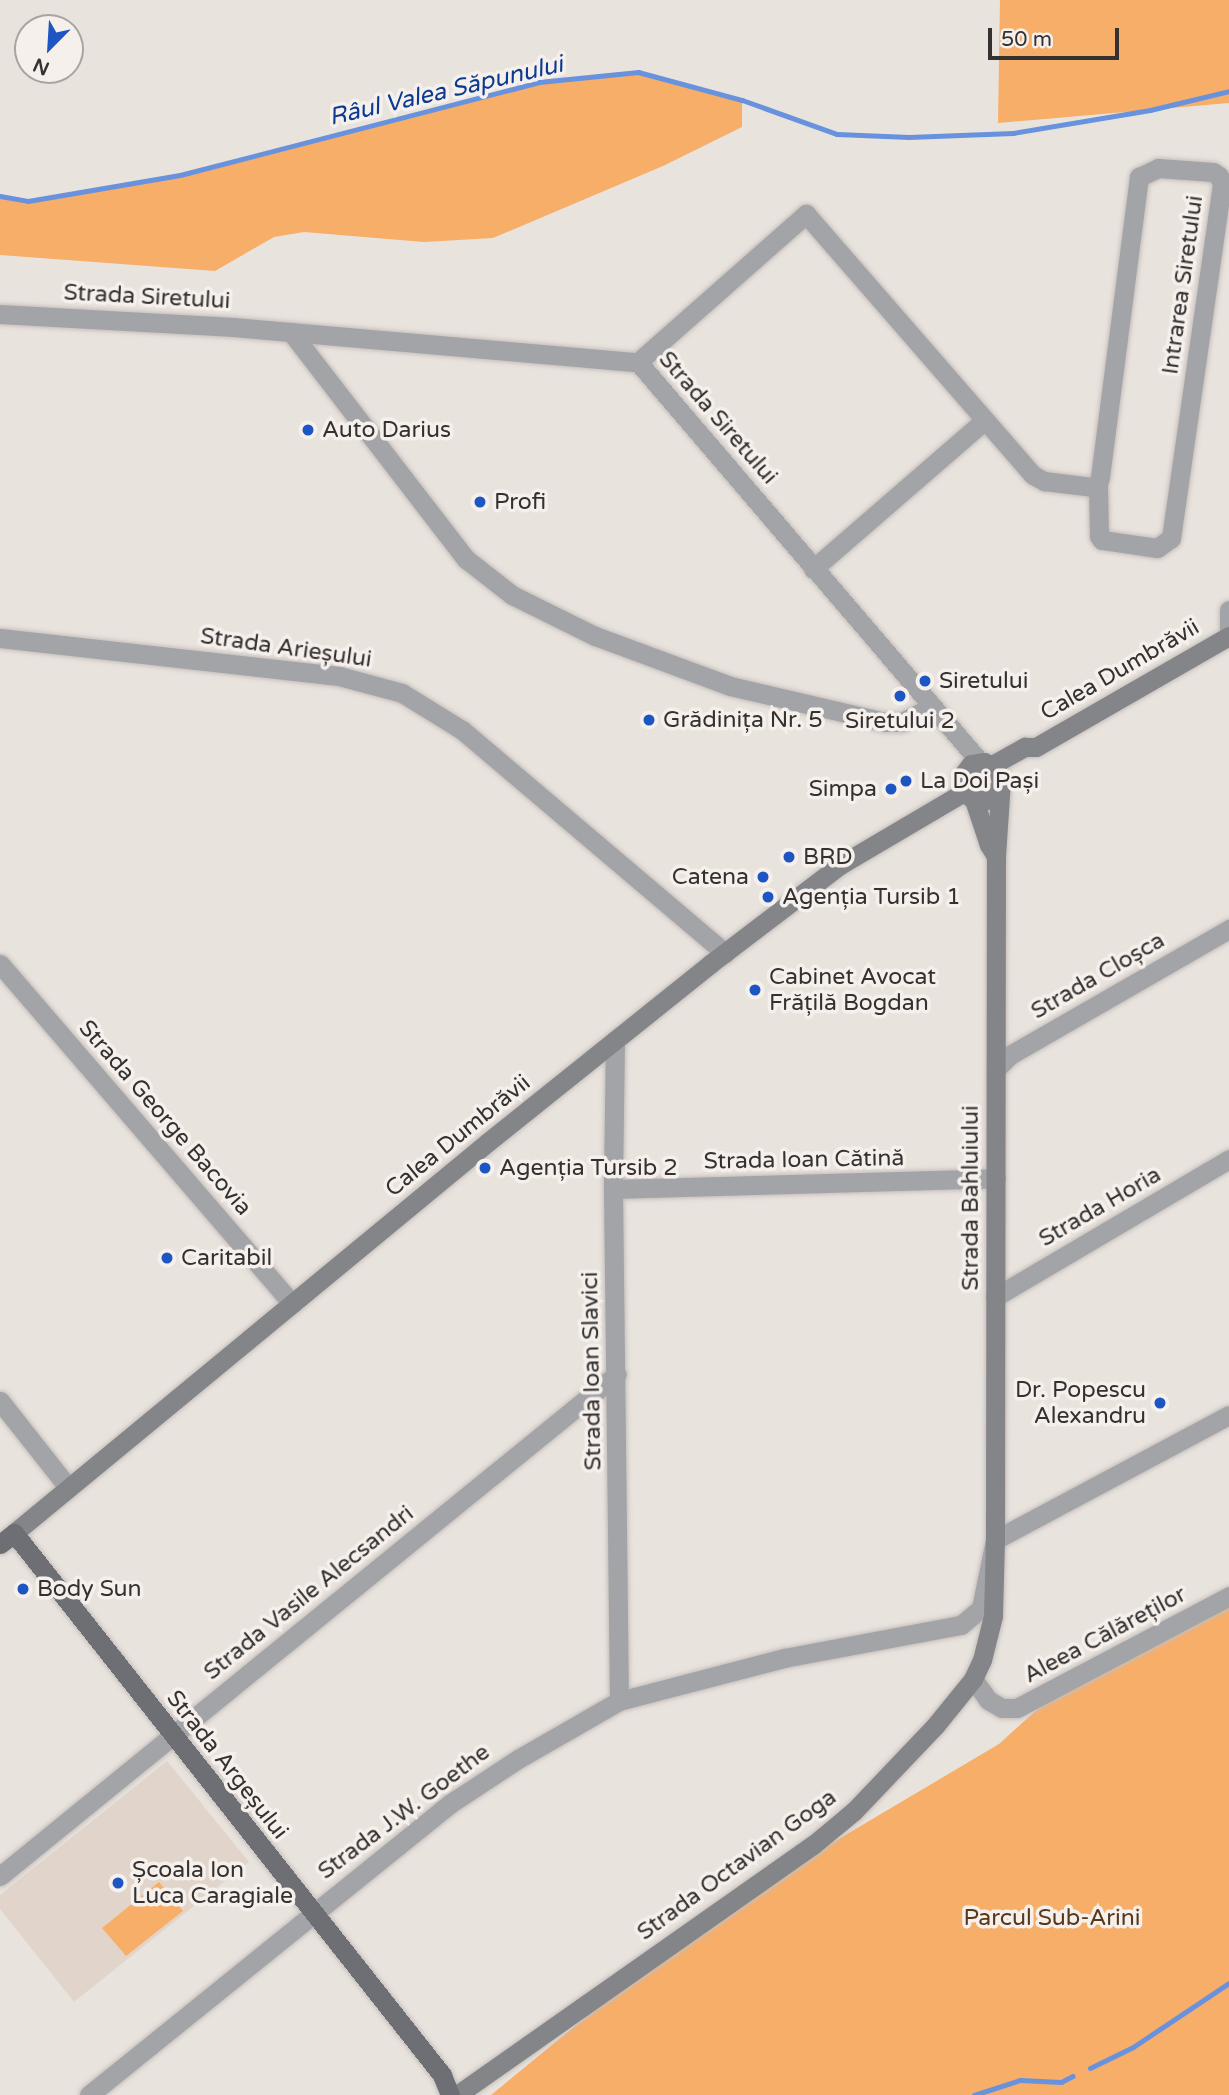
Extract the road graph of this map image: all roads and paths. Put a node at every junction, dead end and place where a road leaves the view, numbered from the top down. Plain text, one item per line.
1 (0, 314) edge
2 (291, 332) junction
3 (638, 362) junction
4 (984, 421) junction
5 (1098, 484) junction
6 (813, 569) junction
7 (1229, 610) edge
8 (1229, 637) edge
9 (0, 638) edge
10 (931, 707) junction
11 (988, 772) junction
12 (969, 796) junction
13 (996, 856) junction
14 (1229, 929) edge
15 (725, 953) junction
16 (0, 964) edge
17 (615, 1040) junction
18 (996, 1069) junction
19 (1229, 1159) edge
20 (996, 1178) junction
21 (614, 1189) junction
22 (996, 1297) junction
23 (292, 1304) junction
24 (617, 1374) junction
25 (0, 1402) edge
26 (1229, 1415) edge
27 (68, 1488) junction
28 (7, 1538) edge
29 (995, 1540) junction
30 (1229, 1596) edge
31 (961, 1625) junction
32 (982, 1660) junction
33 (973, 1679) junction
34 (619, 1701) junction
35 (173, 1736) junction
36 (0, 1877) edge
37 (312, 1913) junction
38 (89, 2095) edge
39 (450, 2095) edge
40 (457, 2095) edge

1 - 2 street, Strada Siretului
2 - 3 street, Strada Siretului
2 - 10 street
3 - 4 street
3 - 6 street, Strada Siretului
4 - 5 street
4 - 6 street
5 - 5 street, Intrarea Siretului
6 - 10 street, Strada Siretului
7 - 8 street
8 - 11 main road, Calea Dumbrăvii
9 - 15 street, Strada Arieșului
10 - 11 street, Strada Siretului
11 - 12 main road
11 - 12 main road, Calea Dumbrăvii
11 - 13 main road, Strada Bahluiului
12 - 13 main road, Strada Bahluiului
12 - 15 main road, Calea Dumbrăvii
13 - 18 main road, Strada Bahluiului
14 - 18 street, Strada Cloșca
15 - 17 main road, Calea Dumbrăvii
16 - 23 street, Strada George Bacovia
17 - 21 street, Strada Ioan Slavici
17 - 23 main road, Calea Dumbrăvii
18 - 20 main road, Strada Bahluiului
19 - 22 street, Strada Horia
20 - 21 street, Strada Ioan Cătină
20 - 22 main road, Strada Bahluiului
21 - 24 street, Strada Ioan Slavici
22 - 29 main road, Strada Bahluiului
23 - 27 main road, Calea Dumbrăvii
24 - 34 street, Strada Ioan Slavici
24 - 35 street, Strada Vasile Alecsandri
25 - 27 street
26 - 29 street
27 - 28 main road, Calea Dumbrăvii
28 - 35 main road, Strada Argeșului
29 - 31 street
29 - 32 main road, Strada Octavian Goga
30 - 33 street, Aleea Călăreților
31 - 32 street
31 - 34 street, Strada J.W. Goethe
32 - 33 main road, Strada Octavian Goga
33 - 40 main road, Strada Octavian Goga
34 - 37 street, Strada J.W. Goethe
35 - 36 street, Strada Vasile Alecsandri
35 - 37 main road, Strada Argeșului
37 - 38 street, Strada J.W. Goethe
37 - 39 main road, Strada Argeșului

